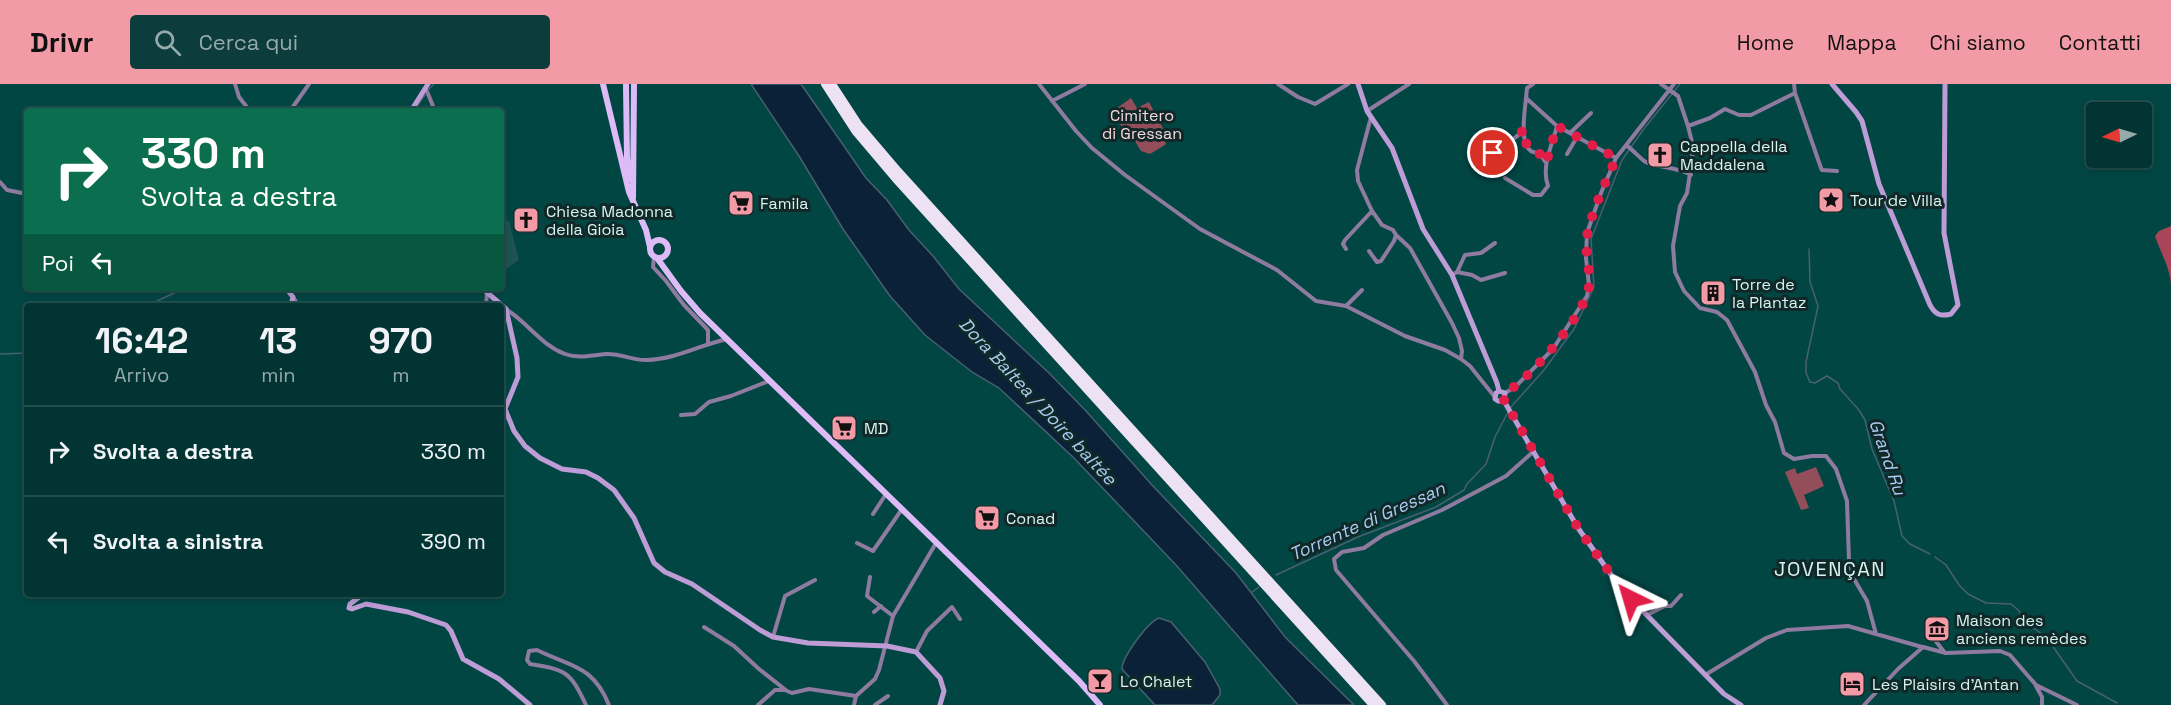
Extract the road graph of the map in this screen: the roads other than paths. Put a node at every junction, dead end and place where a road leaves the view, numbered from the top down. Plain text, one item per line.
1 (235, 84) edge
2 (309, 84) edge
3 (603, 84) edge
4 (626, 84) edge
5 (634, 84) edge
6 (825, 84) edge
7 (832, 84) edge
8 (1039, 84) edge
9 (1085, 84) edge
10 (1278, 84) edge
11 (1348, 84) edge
12 (1358, 84) edge
13 (1409, 84) edge
14 (1533, 84) edge
15 (1661, 84) edge
16 (1674, 84) edge
17 (1794, 84) edge
18 (1832, 84) edge
19 (1945, 84) edge
20 (427, 86) edge
21 (1525, 86) edge
22 (1670, 89) junction
23 (1795, 93) junction
24 (1526, 98) junction
25 (1052, 101) junction
26 (247, 108) edge
27 (292, 108) edge
28 (413, 108) edge
29 (434, 108) edge
30 (1367, 111) junction
31 (1591, 112) dead end
32 (1371, 117) junction
33 (1557, 126) junction
34 (1688, 126) junction
35 (1524, 129) junction
36 (1570, 133) junction
37 (1577, 137) junction
38 (1626, 145) junction
39 (1493, 153) dead end
40 (1567, 154) dead end
41 (1616, 158) junction
42 (1546, 163) junction
43 (1837, 171) dead end
44 (1691, 175) junction
45 (1505, 178) dead end
46 (0, 182) edge
47 (24, 194) edge
48 (633, 201) junction
49 (1372, 211) junction
50 (646, 230) junction
51 (1396, 235) junction
52 (659, 240) junction
53 (1495, 243) dead end
54 (650, 247) junction
55 (1346, 249) dead end
56 (1369, 251) dead end
57 (667, 254) junction
58 (656, 258) junction
59 (669, 273) junction
60 (1505, 273) dead end
61 (1454, 274) junction
62 (1362, 290) dead end
63 (288, 291) edge
64 (484, 291) edge
65 (293, 297) junction
66 (292, 303) edge
67 (297, 303) edge
68 (499, 303) edge
69 (1347, 306) junction
70 (506, 309) joint
71 (727, 339) junction
72 (708, 343) junction
73 (1461, 359) junction
74 (770, 380) junction
75 (1499, 393) junction
76 (1504, 400) junction
77 (681, 415) dead end
78 (1534, 451) junction
79 (886, 494) junction
80 (902, 509) junction
81 (873, 514) dead end
82 (857, 543) dead end
83 (937, 543) junction
84 (870, 577) dead end
85 (815, 580) dead end
86 (1681, 595) dead end
87 (359, 597) edge
88 (881, 606) junction
89 (874, 612) dead end
90 (1647, 615) junction
91 (893, 616) junction
92 (1934, 618) dead end
93 (960, 619) dead end
94 (704, 627) dead end
95 (1876, 634) junction
96 (773, 637) junction
97 (885, 647) junction
98 (1923, 647) junction
99 (916, 652) junction
100 (1946, 654) junction
101 (1705, 675) junction
102 (2036, 685) junction
103 (787, 691) junction
104 (856, 696) junction
105 (888, 696) dead end
106 (530, 705) edge
107 (586, 705) edge
108 (609, 705) edge
109 (758, 705) edge
110 (854, 705) edge
111 (874, 705) edge
112 (940, 705) edge
113 (1100, 705) edge
114 (1373, 705) edge
115 (1382, 705) edge
116 (1447, 705) edge
117 (1741, 705) edge
118 (1864, 705) edge
119 (2042, 705) edge
120 (2077, 705) edge

1 - 26 street
2 - 27 street
3 - 48 main road
4 - 48 main road
5 - 48 main road
6 - 114 highway
7 - 115 highway
8 - 25 street
9 - 25 street
10 - 11 street
12 - 30 street
13 - 30 street
14 - 21 street
15 - 22 street
16 - 22 street
17 - 23 street
18 - 19 street
20 - 28 street
20 - 29 street
21 - 24 street
22 - 34 street
22 - 38 street
23 - 34 street
23 - 43 street
24 - 33 street
24 - 35 street
25 - 69 street
30 - 32 street
31 - 36 street
32 - 49 street
32 - 61 street
33 - 36 street
33 - 42 street
34 - 44 street
35 - 39 street
35 - 42 street
36 - 37 street
37 - 40 street
37 - 41 street
38 - 41 street
38 - 44 street
41 - 75 street
42 - 45 street
44 - 95 street
46 - 47 street
48 - 50 main road
49 - 51 street
49 - 55 street
50 - 52 main road
50 - 54 main road
51 - 56 street
51 - 73 street
52 - 54 main road
52 - 57 main road
53 - 61 street
54 - 58 main road
57 - 58 main road
57 - 59 main road
58 - 59 main road
58 - 72 street
59 - 71 main road
60 - 61 street
61 - 75 street
62 - 69 street
63 - 65 street
64 - 68 street
65 - 66 street
65 - 67 street
69 - 73 street
70 - 72 street
70 - 96 street
71 - 72 street
71 - 74 main road
73 - 75 street
74 - 77 street
74 - 79 main road
75 - 76 street
75 - 76 street
76 - 78 street
78 - 90 street
78 - 116 street
79 - 80 main road
79 - 81 street
80 - 82 street
80 - 83 main road
83 - 91 street
83 - 113 main road
84 - 88 street
85 - 96 street
86 - 90 street
87 - 106 street
88 - 89 street
88 - 91 street
90 - 101 street
91 - 97 street
92 - 100 street
93 - 99 street
94 - 103 street
95 - 98 street
95 - 101 street
96 - 97 street
97 - 99 street
97 - 104 street
98 - 100 street
98 - 118 street
99 - 112 street
100 - 102 street
101 - 117 street
102 - 119 street
102 - 120 street
103 - 104 street
103 - 109 street
104 - 110 street
105 - 111 street
107 - 108 street

